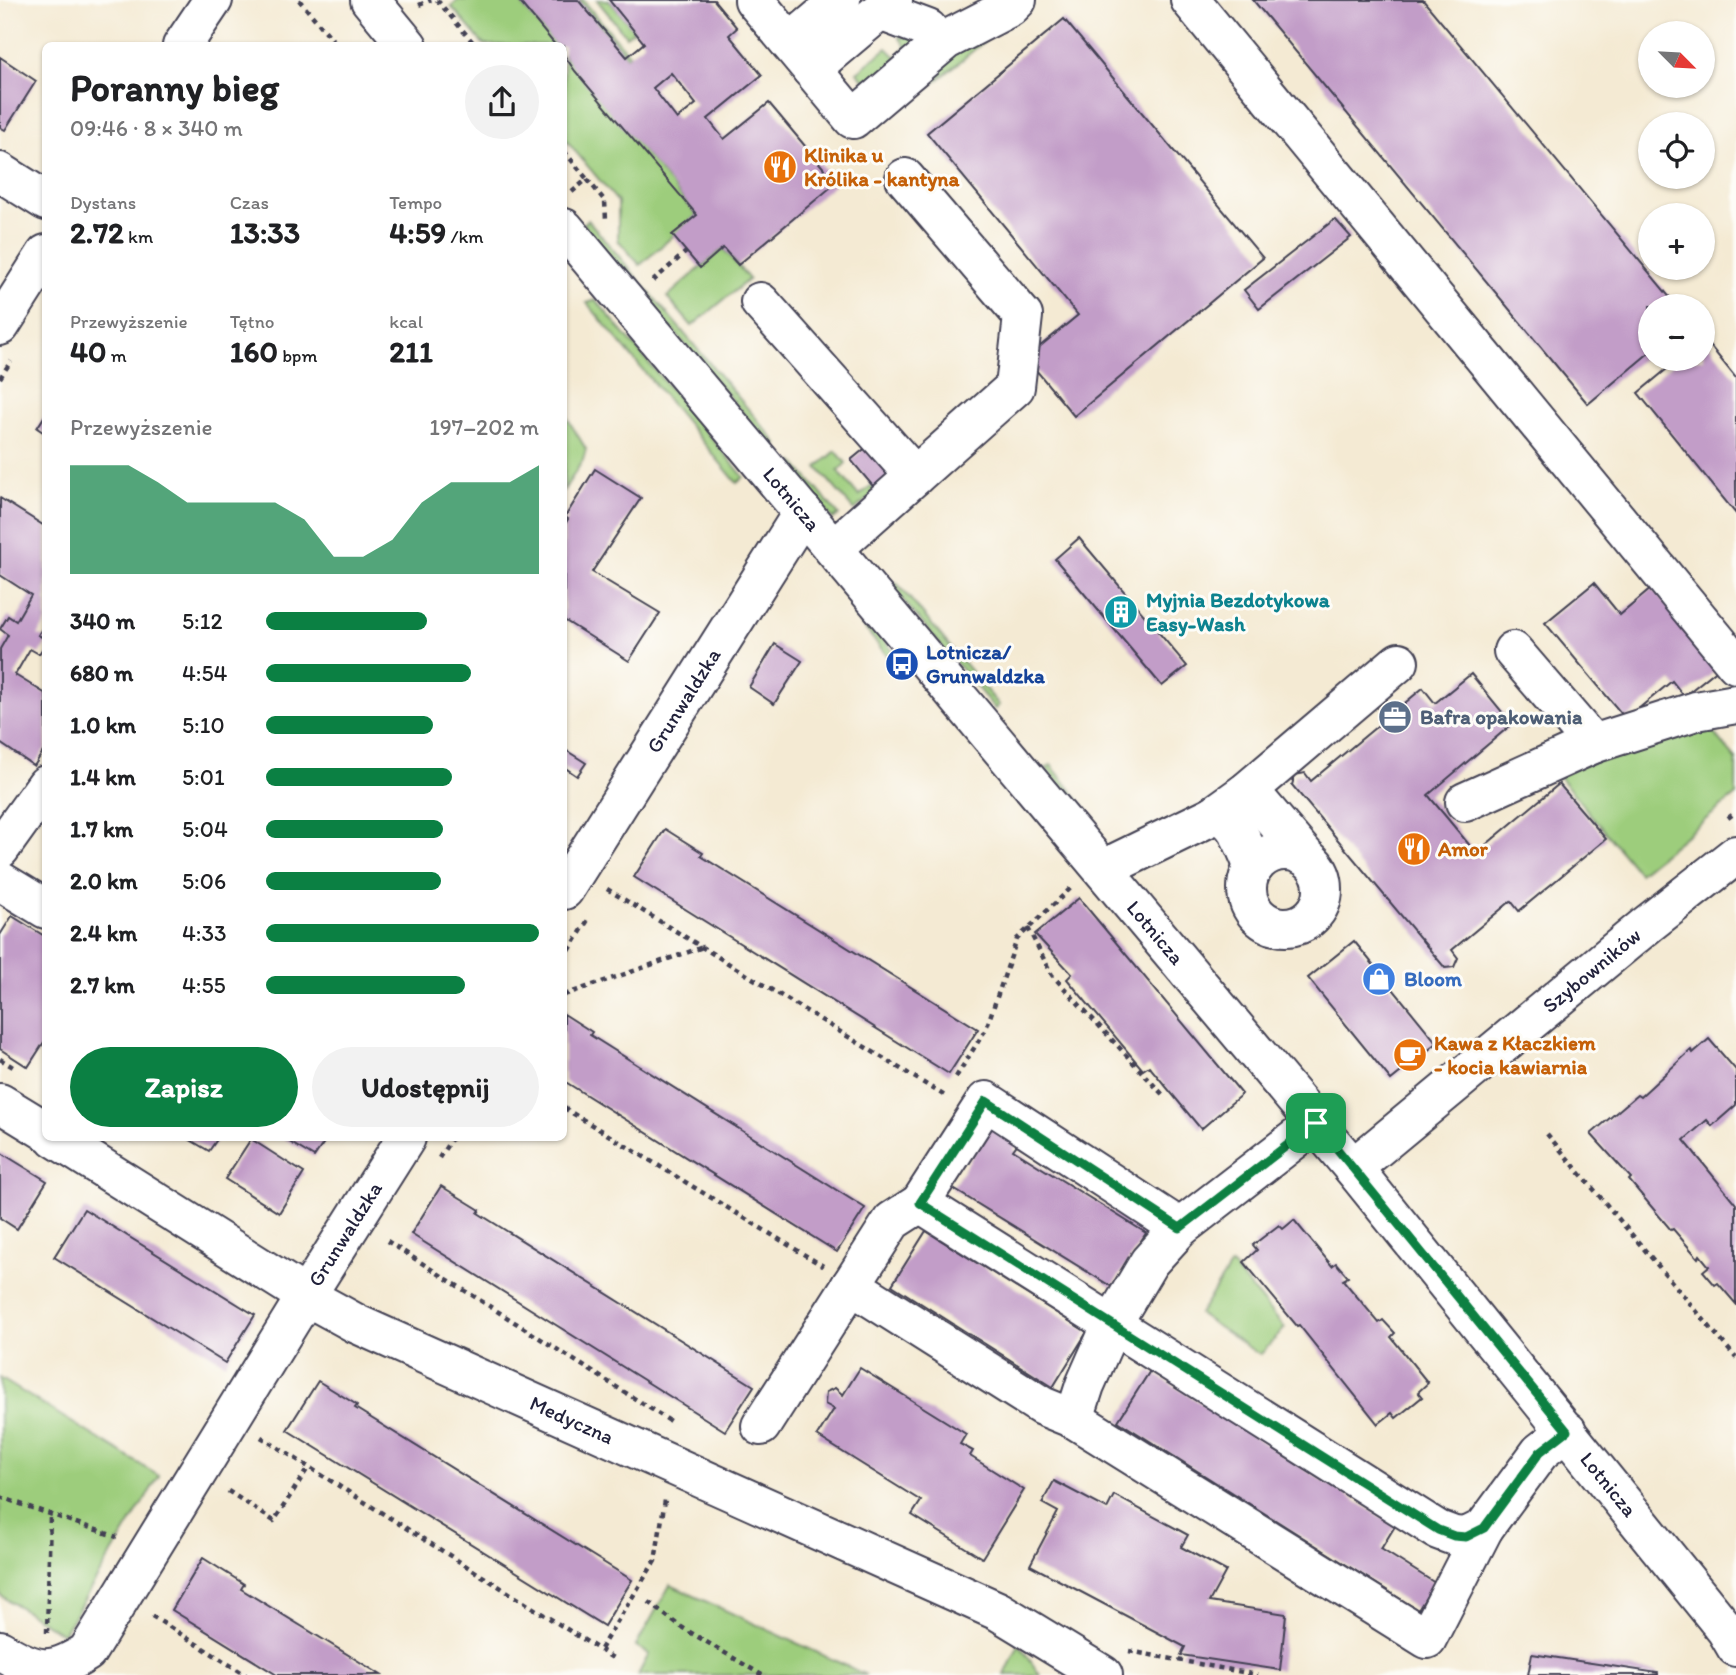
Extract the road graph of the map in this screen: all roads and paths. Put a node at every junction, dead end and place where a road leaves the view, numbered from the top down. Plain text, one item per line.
1 (213, 0) edge
2 (299, 0) edge
3 (370, 0) edge
4 (438, 0) edge
5 (754, 0) edge
6 (1017, 0) edge
7 (1190, 0) edge
8 (872, 7) edge
9 (915, 40) dead end
10 (185, 42) edge
11 (335, 42) edge
12 (405, 42) edge
13 (472, 42) edge
14 (801, 56) junction
15 (567, 155) edge
16 (0, 172) edge
17 (905, 178) dead end
18 (587, 179) dead end
19 (42, 198) edge
20 (567, 232) edge
21 (686, 252) dead end
22 (42, 260) edge
23 (648, 285) dead end
24 (760, 302) dead end
25 (0, 326) edge
26 (915, 476) junction
27 (803, 512) junction
28 (834, 548) junction
29 (1513, 651) dead end
30 (1399, 662) dead end
31 (1736, 664) edge
32 (1736, 704) edge
33 (1593, 744) junction
34 (42, 791) edge
35 (1246, 792) junction
36 (1465, 802) dead end
37 (1214, 816) junction
38 (0, 849) edge
39 (1736, 855) edge
40 (1306, 857) junction
41 (1254, 867) junction
42 (1089, 877) junction
43 (0, 881) edge
44 (567, 885) edge
45 (602, 898) dead end
46 (42, 907) edge
47 (589, 918) dead end
48 (1028, 928) junction
49 (704, 947) junction
50 (567, 954) edge
51 (567, 994) edge
52 (945, 1096) junction
53 (1165, 1097) dead end
54 (0, 1103) edge
55 (937, 1108) dead end
56 (567, 1110) edge
57 (1316, 1123) junction
58 (42, 1129) edge
59 (1548, 1134) dead end
60 (60, 1141) edge
61 (405, 1141) edge
62 (1353, 1168) junction
63 (920, 1203) junction
64 (1180, 1228) junction
65 (387, 1241) dead end
66 (837, 1275) junction
67 (306, 1296) junction
68 (1112, 1324) junction
69 (1736, 1358) edge
70 (231, 1418) junction
71 (1074, 1419) junction
72 (677, 1425) dead end
73 (761, 1426) dead end
74 (1567, 1431) junction
75 (308, 1468) junction
76 (227, 1491) dead end
77 (656, 1494) dead end
78 (0, 1497) edge
79 (50, 1515) junction
80 (1484, 1528) junction
81 (120, 1538) dead end
82 (121, 1597) junction
83 (649, 1602) dead end
84 (1731, 1639) edge
85 (600, 1649) junction
86 (0, 1650) edge
87 (616, 1660) dead end
88 (1115, 1662) edge
89 (58, 1672) junction
90 (246, 1675) edge
91 (762, 1675) edge
92 (1258, 1675) edge
93 (1731, 1675) edge

1 - 10 street
2 - 11 path
3 - 12 street
4 - 13 path
5 - 14 street
6 - 14 street
7 - 31 street
8 - 9 street
8 - 14 street
15 - 18 path
16 - 19 street
17 - 26 street
20 - 27 street, Lotnicza
21 - 23 path
22 - 25 street
24 - 26 street
26 - 28 street
27 - 28 street, Lotnicza
27 - 44 street, Grunwaldzka
28 - 42 street, Lotnicza
29 - 33 street
30 - 35 street
32 - 33 street
33 - 36 street
34 - 38 street
35 - 37 street
35 - 40 street
37 - 41 street
37 - 42 street
39 - 62 street, Szybowników
40 - 41 street
40 - 41 street
42 - 48 path
42 - 57 street, Lotnicza
43 - 46 street
45 - 49 path
47 - 50 path
48 - 52 path
48 - 53 path
49 - 51 path
49 - 52 path
52 - 55 path
54 - 58 street
56 - 66 path
57 - 62 street, Lotnicza
57 - 64 street
59 - 69 path
60 - 67 street, Medyczna
61 - 67 street, Grunwaldzka
62 - 74 street, Lotnicza
63 - 64 street
63 - 66 street
63 - 68 street
64 - 68 street
65 - 72 path
66 - 71 street
66 - 73 street
67 - 70 street, Grunwaldzka
67 - 88 street, Medyczna
68 - 71 street
68 - 80 street
70 - 75 path
70 - 82 street, Grunwaldzka
71 - 80 street
74 - 80 street
74 - 84 street, Lotnicza
75 - 76 path
75 - 85 path
77 - 85 path
78 - 79 path
79 - 81 path
79 - 89 path
82 - 89 street, Grunwaldzka
82 - 90 path
83 - 91 path
84 - 93 street
85 - 87 path
86 - 89 street
88 - 92 path

